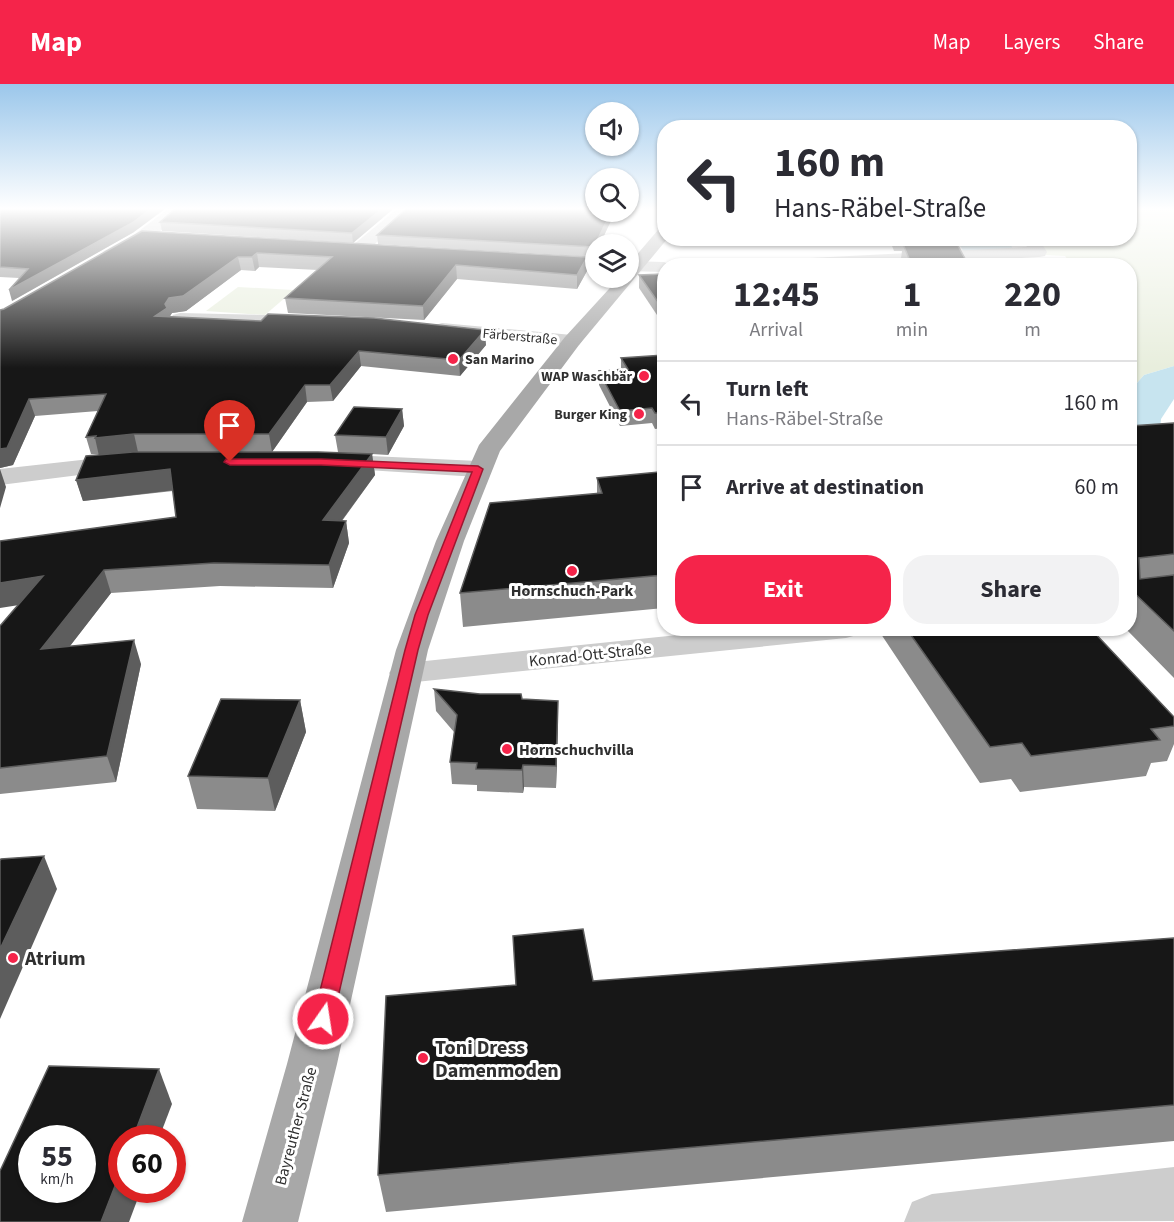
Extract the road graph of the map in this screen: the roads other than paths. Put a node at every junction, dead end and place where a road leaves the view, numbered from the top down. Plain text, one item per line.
1 (567, 262) edge
2 (585, 263) edge
3 (657, 268) edge
4 (639, 271) edge
5 (617, 288) edge
6 (180, 319) edge
7 (331, 323) edge
8 (423, 328) edge
9 (572, 341) junction
10 (149, 462) edge
11 (310, 462) edge
12 (478, 469) junction
13 (0, 477) edge
14 (768, 636) edge
15 (406, 673) junction
16 (1174, 1194) edge
17 (270, 1222) edge
18 (932, 1222) edge

1 - 2 street
3 - 4 street
5 - 9 main road, Bayreuther Straße
6 - 7 street
8 - 9 street, Färberstraße
9 - 12 main road, Bayreuther Straße
10 - 13 street
11 - 12 street
12 - 15 main road, Bayreuther Straße
14 - 15 street, Konrad-Ott-Straße
15 - 17 main road, Bayreuther Straße
16 - 18 street

